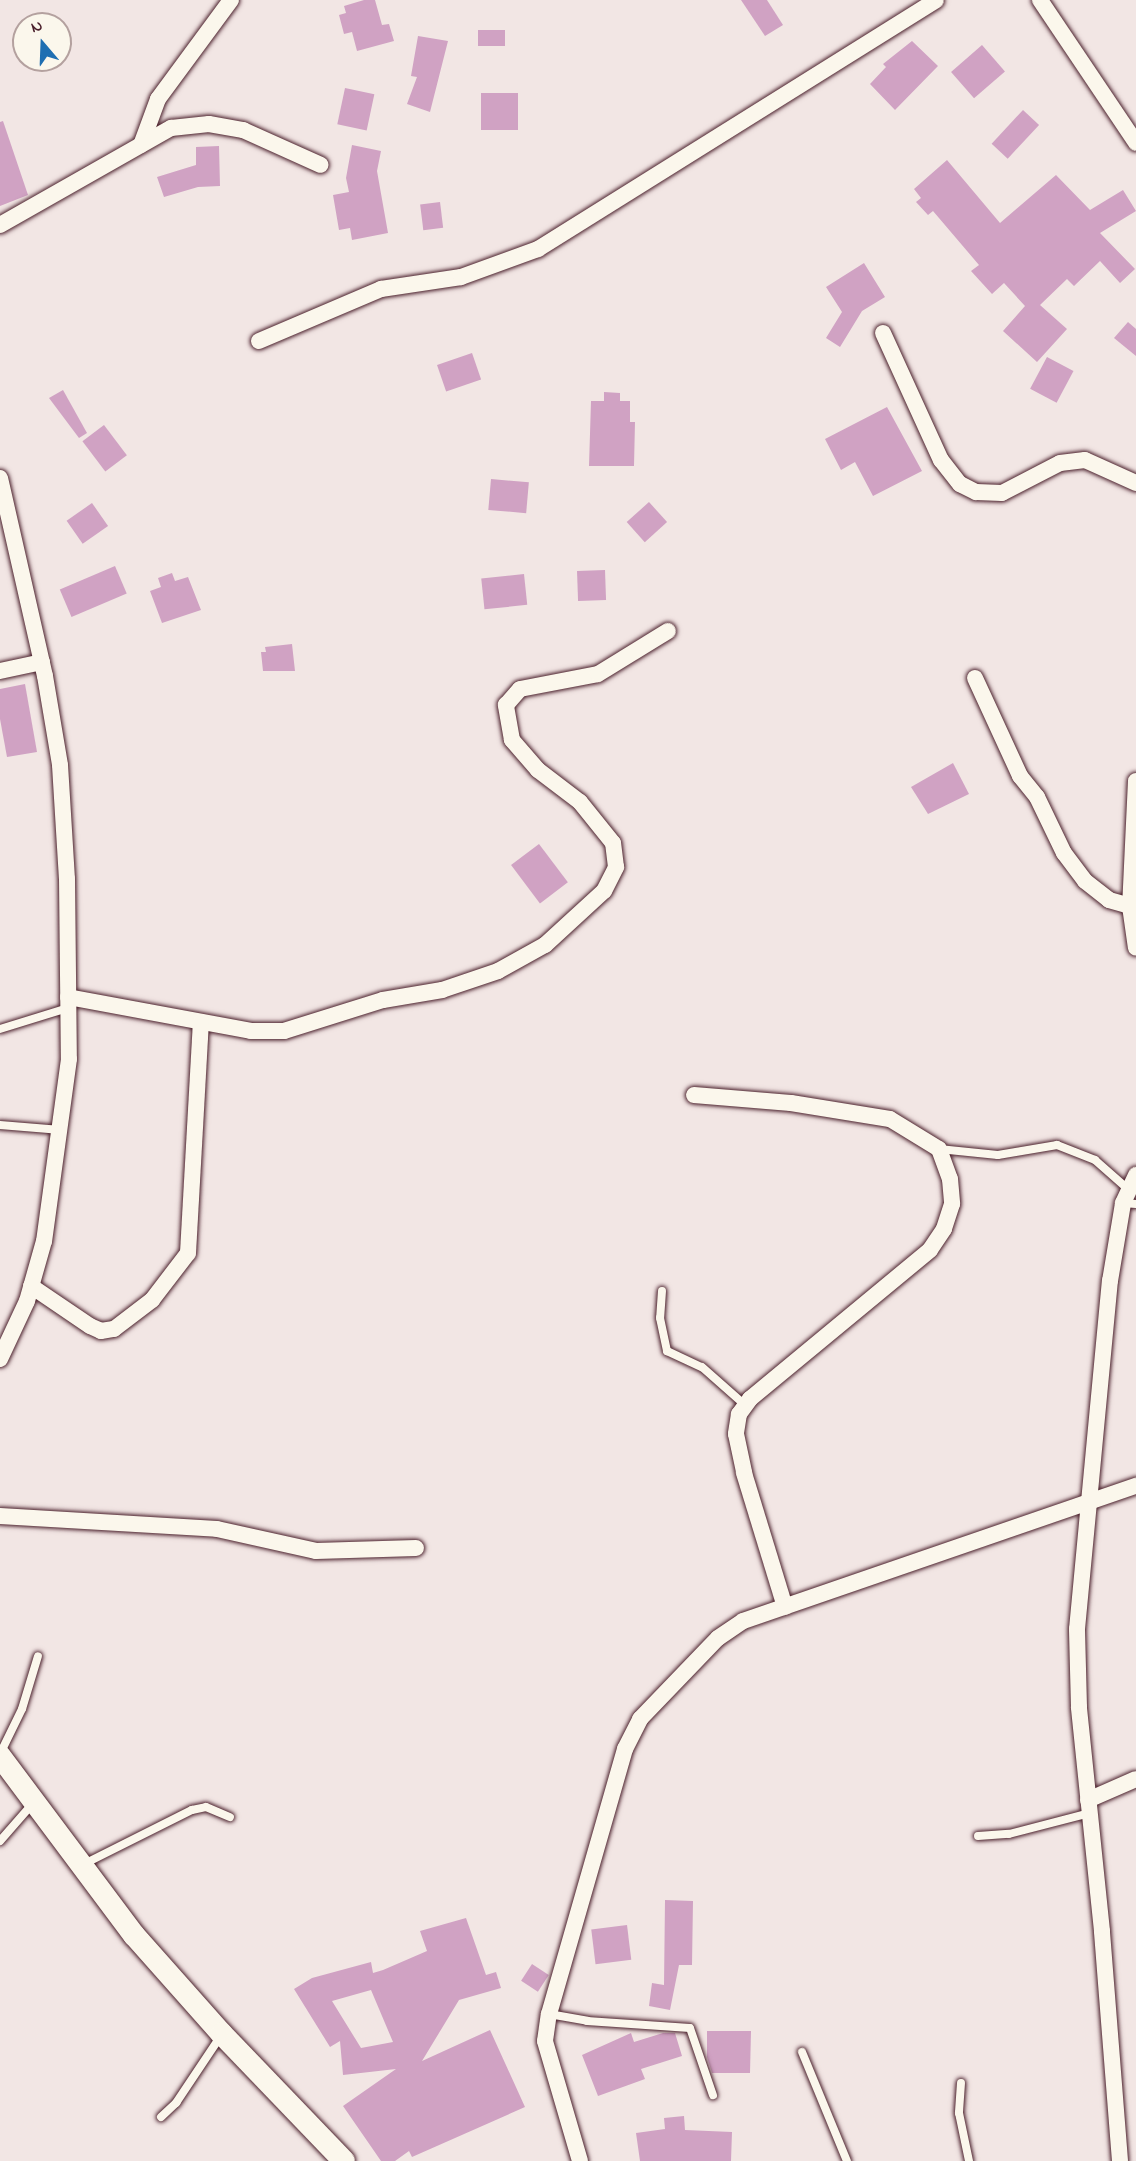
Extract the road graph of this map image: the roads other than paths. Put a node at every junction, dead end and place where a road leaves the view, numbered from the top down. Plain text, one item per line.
1 (231, 0) edge
2 (936, 0) edge
3 (1040, 0) edge
4 (1136, 143) edge
5 (141, 145) junction
6 (321, 165) dead end
7 (0, 225) edge
8 (884, 333) dead end
9 (259, 341) dead end
10 (0, 478) edge
11 (1136, 483) edge
12 (668, 631) dead end
13 (42, 662) junction
14 (0, 671) edge
15 (975, 678) dead end
16 (1136, 781) edge
17 (1133, 887) edge
18 (1130, 906) junction
19 (1136, 948) edge
20 (68, 1003) junction
21 (201, 1022) junction
22 (0, 1029) edge
23 (694, 1095) dead end
24 (0, 1125) edge
25 (62, 1130) junction
26 (939, 1149) junction
27 (1136, 1175) edge
28 (1129, 1199) edge
29 (31, 1286) junction
30 (662, 1291) dead end
31 (0, 1359) edge
32 (746, 1405) junction
33 (1136, 1486) edge
34 (1087, 1506) junction
35 (0, 1516) edge
36 (416, 1548) dead end
37 (784, 1607) junction
38 (38, 1656) dead end
39 (0, 1755) edge
40 (1136, 1779) edge
41 (35, 1802) junction
42 (1089, 1807) junction
43 (230, 1817) dead end
44 (978, 1836) dead end
45 (0, 1841) edge
46 (82, 1865) junction
47 (549, 2014) junction
48 (222, 2034) junction
49 (802, 2052) dead end
50 (961, 2084) dead end
51 (713, 2095) dead end
52 (161, 2116) dead end
53 (344, 2161) edge
54 (580, 2161) edge
55 (847, 2161) edge
56 (969, 2161) edge
57 (1120, 2161) edge

1 - 5 street
2 - 9 street
3 - 4 street
5 - 6 street
5 - 7 street
8 - 11 street
10 - 13 street
12 - 21 street
13 - 14 street
13 - 20 street
15 - 18 street
16 - 17 street
17 - 18 street
18 - 19 street
20 - 21 street
20 - 22 lane
20 - 25 street
21 - 29 street
23 - 26 street
24 - 25 lane
25 - 29 street
26 - 28 lane
26 - 32 street
27 - 28 street
28 - 34 street
29 - 31 street
30 - 32 lane
32 - 37 street
33 - 34 street
34 - 37 street
34 - 42 street
35 - 36 street
37 - 47 street
38 - 39 lane
39 - 41 main road
40 - 42 street
41 - 45 lane
41 - 46 main road
42 - 44 lane
42 - 57 street
43 - 46 lane
46 - 48 main road
47 - 51 lane
47 - 54 street
48 - 52 lane
48 - 53 main road
49 - 55 lane
50 - 56 lane

